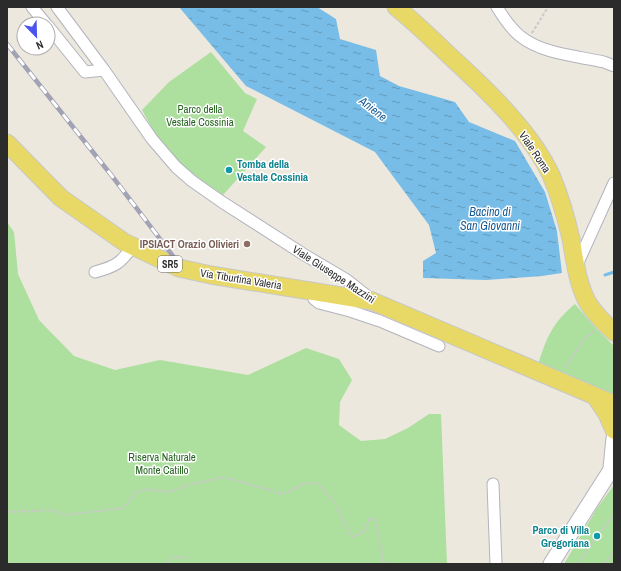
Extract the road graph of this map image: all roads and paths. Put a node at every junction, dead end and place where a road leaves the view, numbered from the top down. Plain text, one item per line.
1 (32, 7) edge
2 (57, 7) edge
3 (396, 7) edge
4 (497, 7) edge
5 (548, 7) edge
6 (40, 16) edge
7 (56, 36) edge
8 (527, 41) junction
9 (614, 66) edge
10 (104, 70) junction
11 (7, 143) edge
12 (614, 183) edge
13 (132, 246) junction
14 (576, 268) junction
15 (95, 272) dead end
16 (312, 290) junction
17 (372, 301) junction
18 (614, 332) edge
19 (582, 341) dead end
20 (439, 346) dead end
21 (558, 380) junction
22 (595, 396) junction
23 (614, 404) edge
24 (614, 430) edge
25 (614, 438) edge
26 (613, 467) edge
27 (493, 484) dead end
28 (7, 512) edge
29 (614, 512) edge
30 (614, 550) edge
31 (188, 558) dead end
32 (164, 564) edge
33 (390, 564) edge
34 (496, 564) edge
35 (551, 564) edge
36 (579, 564) edge
37 (606, 564) edge

1 - 6 street
2 - 10 street, Viale Giuseppe Mazzini
3 - 14 main road, Viale Roma
4 - 8 street
5 - 8 path
7 - 10 street
8 - 9 street
10 - 17 street, Viale Giuseppe Mazzini
11 - 13 main road, Via Tiburtina Valeria / SR5
12 - 14 street
13 - 15 street
13 - 16 main road, Via Tiburtina Valeria / SR5
14 - 18 main road, Viale Roma
16 - 17 main road, Via Tiburtina Valeria / SR5
16 - 20 street
17 - 21 main road, Viale Giuseppe Mazzini
19 - 21 path
21 - 22 main road, Viale Giuseppe Mazzini
22 - 23 main road, Viale Giuseppe Mazzini
22 - 24 main road
25 - 26 main road
26 - 35 main road
27 - 34 street
28 - 33 path
29 - 36 path
30 - 37 path
31 - 32 path

